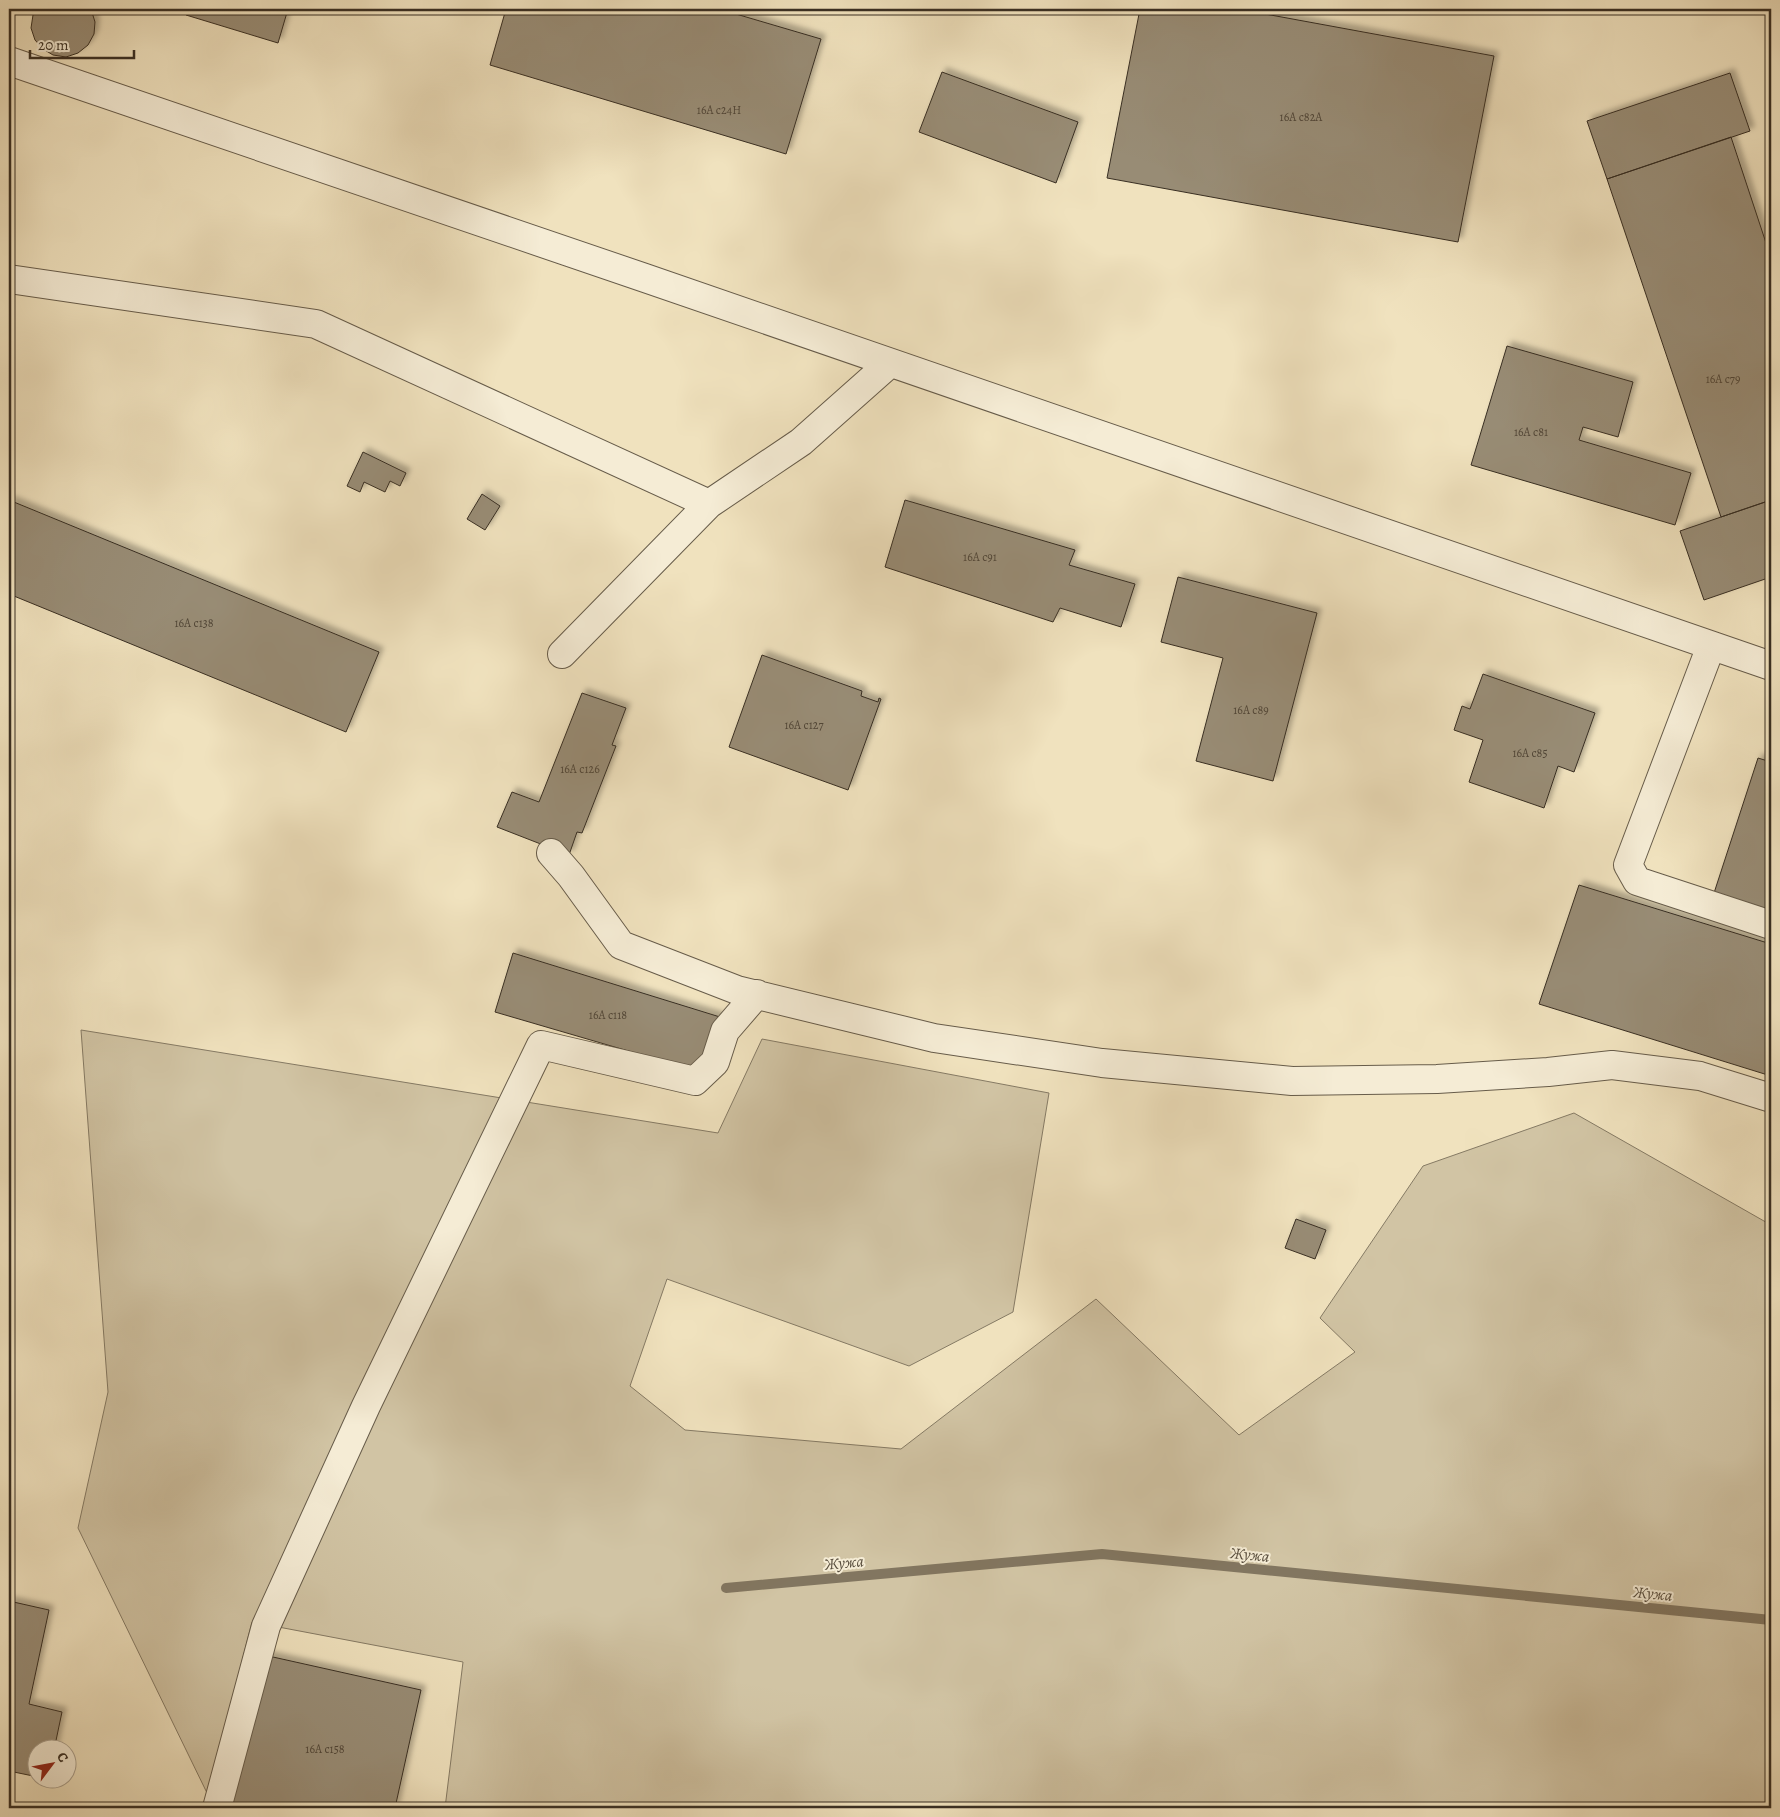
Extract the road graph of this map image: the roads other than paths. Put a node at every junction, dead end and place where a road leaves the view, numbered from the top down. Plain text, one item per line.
1 (9, 61) edge
2 (9, 279) edge
3 (890, 363) junction
4 (710, 504) junction
5 (1710, 646) junction
6 (562, 654) dead end
7 (1771, 666) edge
8 (551, 853) dead end
9 (1771, 925) edge
10 (757, 994) junction
11 (1771, 1098) edge
12 (217, 1808) edge

1 - 3 lane
2 - 4 lane
3 - 4 lane
3 - 5 lane
4 - 6 lane
5 - 7 lane
5 - 9 lane
8 - 10 lane
10 - 11 lane
10 - 12 lane

